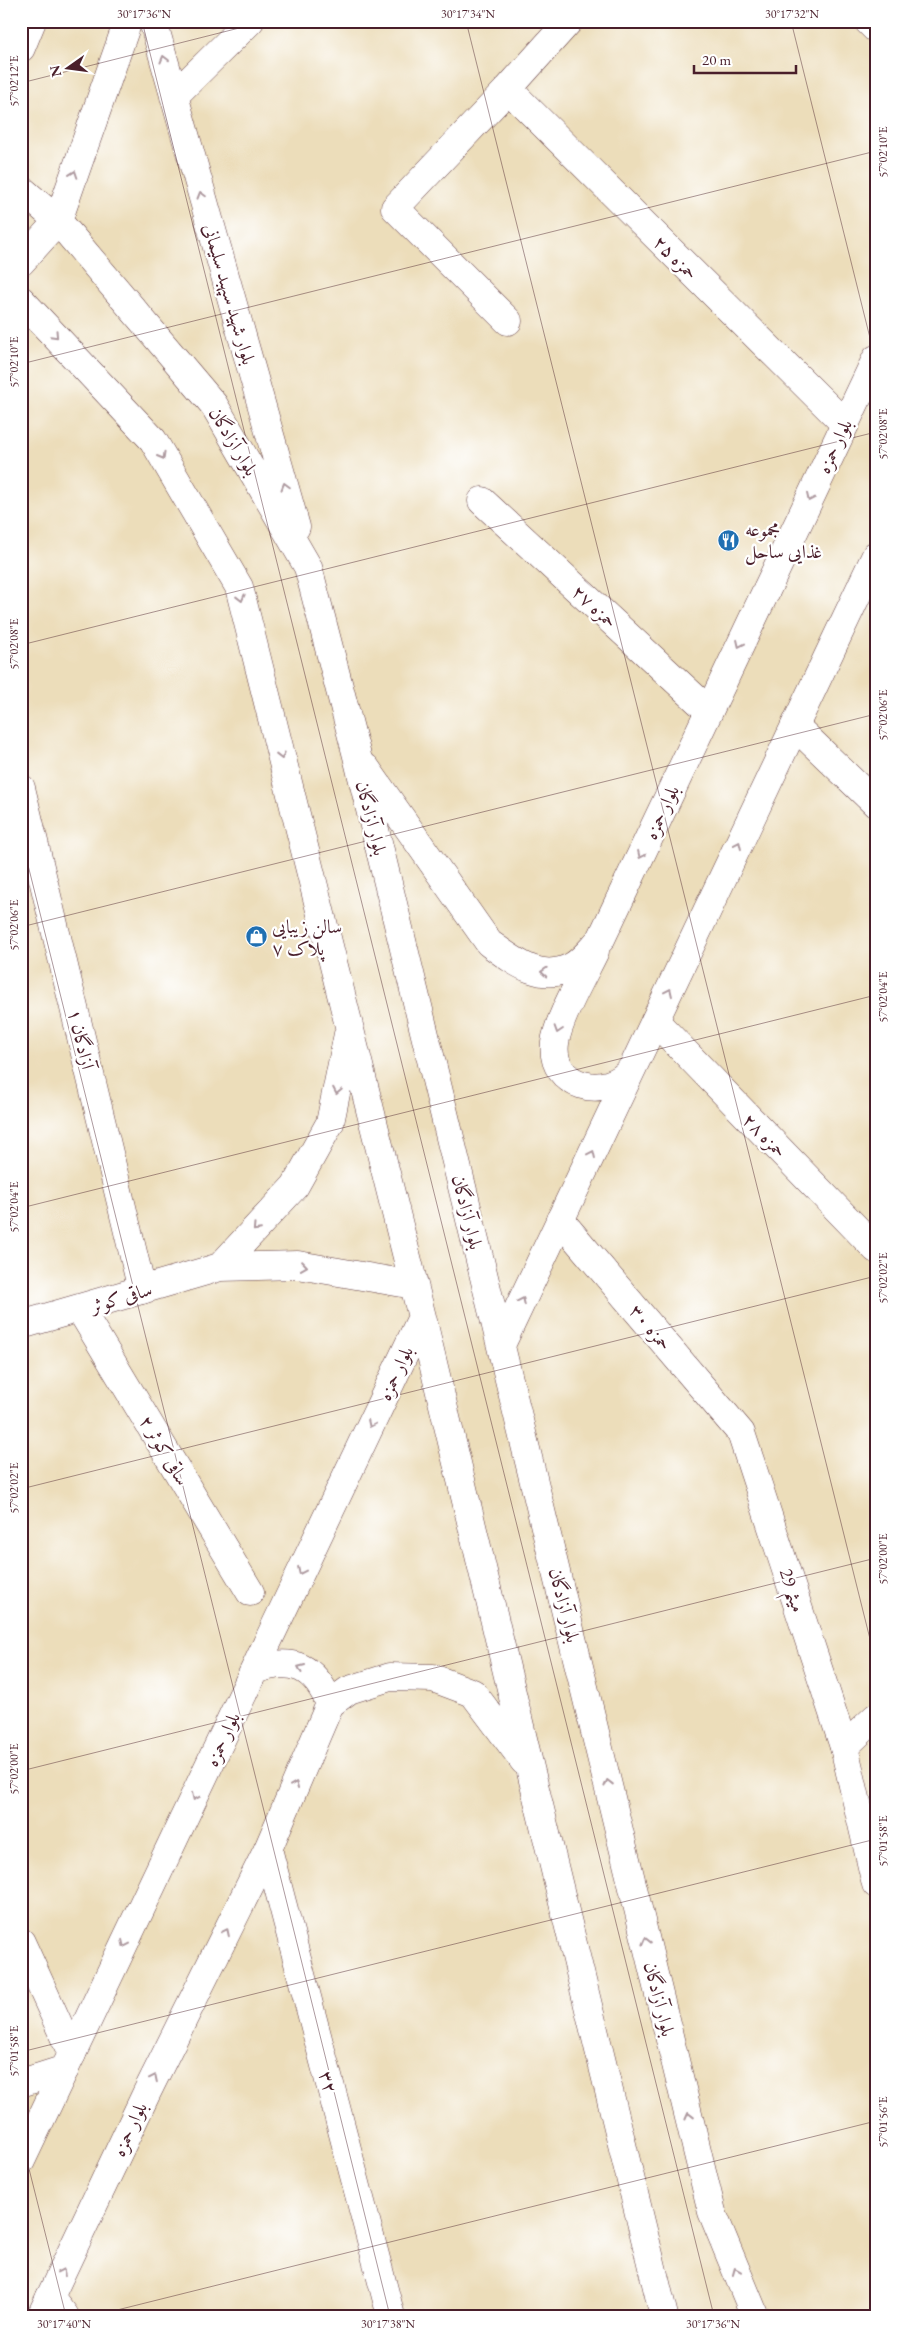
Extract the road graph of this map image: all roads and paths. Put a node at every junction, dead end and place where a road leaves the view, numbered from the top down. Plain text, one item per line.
1 (32, 21) edge
2 (128, 21) edge
3 (154, 21) edge
4 (250, 21) edge
5 (569, 21) edge
6 (868, 21) edge
7 (876, 29) edge
8 (21, 48) edge
9 (508, 89) junction
10 (174, 96) junction
11 (21, 189) edge
12 (58, 220) junction
13 (21, 262) edge
14 (21, 300) edge
15 (508, 321) dead end
16 (876, 359) edge
17 (845, 424) junction
18 (482, 501) dead end
19 (876, 555) edge
20 (308, 567) junction
21 (709, 711) junction
22 (795, 726) junction
23 (357, 756) junction
24 (21, 788) edge
25 (876, 804) edge
26 (601, 939) junction
27 (655, 1021) junction
28 (350, 1026) junction
29 (634, 1064) junction
30 (560, 1220) junction
31 (876, 1249) edge
32 (220, 1267) junction
33 (414, 1285) junction
34 (142, 1290) junction
35 (80, 1308) junction
36 (422, 1317) junction
37 (21, 1325) edge
38 (501, 1345) junction
39 (741, 1433) joint
40 (250, 1592) dead end
41 (255, 1670) junction
42 (330, 1704) junction
43 (876, 1717) edge
44 (844, 1747) junction
45 (530, 1768) junction
46 (268, 1849) junction
47 (876, 1884) edge
48 (21, 1942) edge
49 (69, 2061) junction
50 (21, 2083) edge
51 (21, 2161) edge
52 (52, 2309) edge
53 (390, 2316) edge
54 (664, 2316) edge
55 (755, 2316) edge

1 - 8 main road
12 -> 2 main road
10 -> 3 main road, بلوار شهید سپهبد سلیمانی
4 - 10 main road
5 - 9 main road
6 - 7 main road
9 - 15 main road
9 - 17 main road, حمزه ۲۵
20 -> 10 main road, بلوار شهید سپهبد سلیمانی
11 - 12 main road, بلوار آزادگان
12 - 13 main road
12 - 20 main road, بلوار آزادگان
14 -> 28 main road
16 - 17 main road, بلوار حمزه
17 -> 21 main road, بلوار حمزه
18 - 21 main road, حمزه ۲۷
19 - 22 main road
20 - 23 main road, بلوار آزادگان
21 -> 26 main road, بلوار حمزه
22 - 25 main road
27 -> 22 main road
26 -> 23 main road, بلوار حمزه
23 - 38 main road, بلوار آزادگان
24 - 34 main road, آزادگان ۱
26 -> 29 main road
27 - 29 main road
27 - 31 main road, حمزه ۲۸
28 -> 32 main road
28 - 33 main road
30 -> 29 main road
38 -> 30 main road
30 - 39 main road, حمزه ۳۰
32 -> 33 main road, ساقی کوثر
32 - 34 main road, ساقی کوثر
33 - 36 main road
34 - 35 main road, ساقی کوثر
35 - 37 main road, ساقی کوثر
35 - 40 main road, ساقی کوثر ۲
36 -> 41 main road, بلوار حمزه
36 - 45 main road
55 -> 38 main road, بلوار آزادگان
39 - 44 main road, میثم 29
42 -> 41 main road
41 -> 49 main road, بلوار حمزه
42 - 45 main road
46 -> 42 main road, بلوار حمزه
43 - 44 main road
44 - 47 main road, میثم 29
45 - 54 main road
52 -> 46 main road, بلوار حمزه
46 - 53 main road, ۳۲
48 - 49 main road
49 - 50 main road
49 - 51 main road, بلوار حمزه

